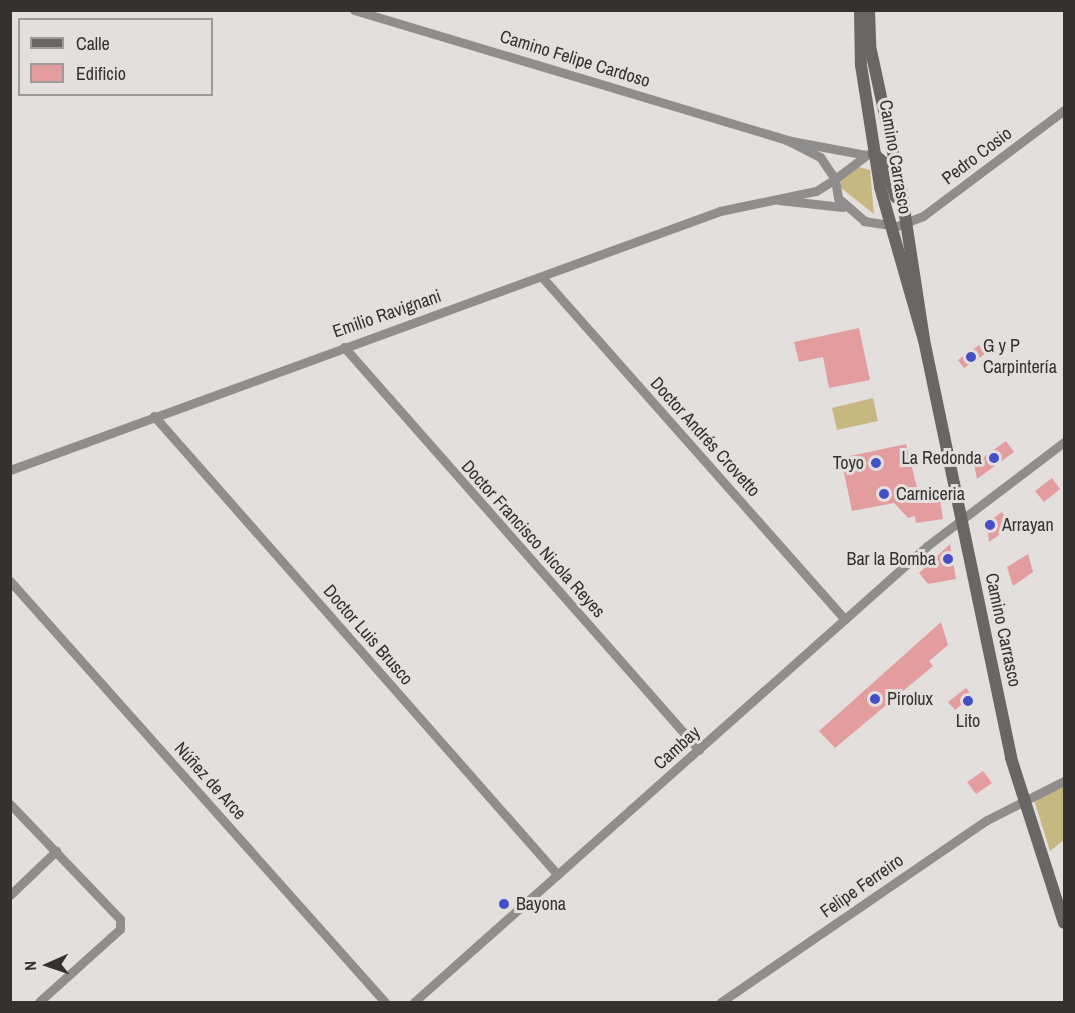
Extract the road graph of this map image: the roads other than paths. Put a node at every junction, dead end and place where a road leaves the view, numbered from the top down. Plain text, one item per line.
1 (354, 10) edge
2 (860, 10) edge
3 (869, 10) edge
4 (1065, 110) edge
5 (786, 140) junction
6 (870, 154) junction
7 (834, 179) junction
8 (777, 200) junction
9 (843, 207) junction
10 (906, 223) junction
11 (889, 227) junction
12 (542, 277) junction
13 (924, 340) junction
14 (344, 347) junction
15 (154, 416) junction
16 (1065, 441) edge
17 (10, 470) edge
18 (962, 519) junction
19 (10, 581) edge
20 (845, 619) junction
21 (699, 750) junction
22 (1065, 781) edge
23 (1023, 799) junction
24 (11, 806) edge
25 (56, 851) junction
26 (558, 875) junction
27 (10, 895) edge
28 (1065, 923) edge
29 (39, 1002) edge
30 (385, 1002) edge
31 (414, 1002) edge
32 (721, 1002) edge

1 - 5 street, Camino Felipe Cardoso
2 - 6 main road, Camino Carrasco
3 - 10 main road, Camino Carrasco
4 - 10 street, Pedro Cosio
5 - 6 street, Camino Felipe Cardoso
5 - 7 street, Camino Felipe Cardoso
6 - 7 street, Emilio Ravignani
6 - 10 main road
6 - 11 main road, Camino Carrasco
7 - 8 street, Emilio Ravignani
7 - 9 street
8 - 9 street, Emilio Ravignani
8 - 12 street, Emilio Ravignani
9 - 11 street, Emilio Ravignani
10 - 11 street, Emilio Ravignani
10 - 13 main road, Camino Carrasco
11 - 13 main road, Camino Carrasco
12 - 14 street, Emilio Ravignani
12 - 20 street, Doctor Andrés Crovetto
13 - 18 main road, Camino Carrasco
14 - 15 street, Emilio Ravignani
14 - 21 street, Doctor Francisco Nicola Reyes
15 - 17 street, Emilio Ravignani
15 - 26 street, Doctor Luis Brusco
16 - 18 street, Cambay
18 - 20 street, Cambay
18 - 23 main road, Camino Carrasco
19 - 30 street, Núñez de Arce
20 - 21 street, Cambay
21 - 26 street, Cambay
22 - 23 street, Felipe Ferreiro
23 - 28 main road, Camino Carrasco
23 - 32 street, Felipe Ferreiro
24 - 25 street
25 - 27 street
25 - 29 street
26 - 31 street, Cambay

